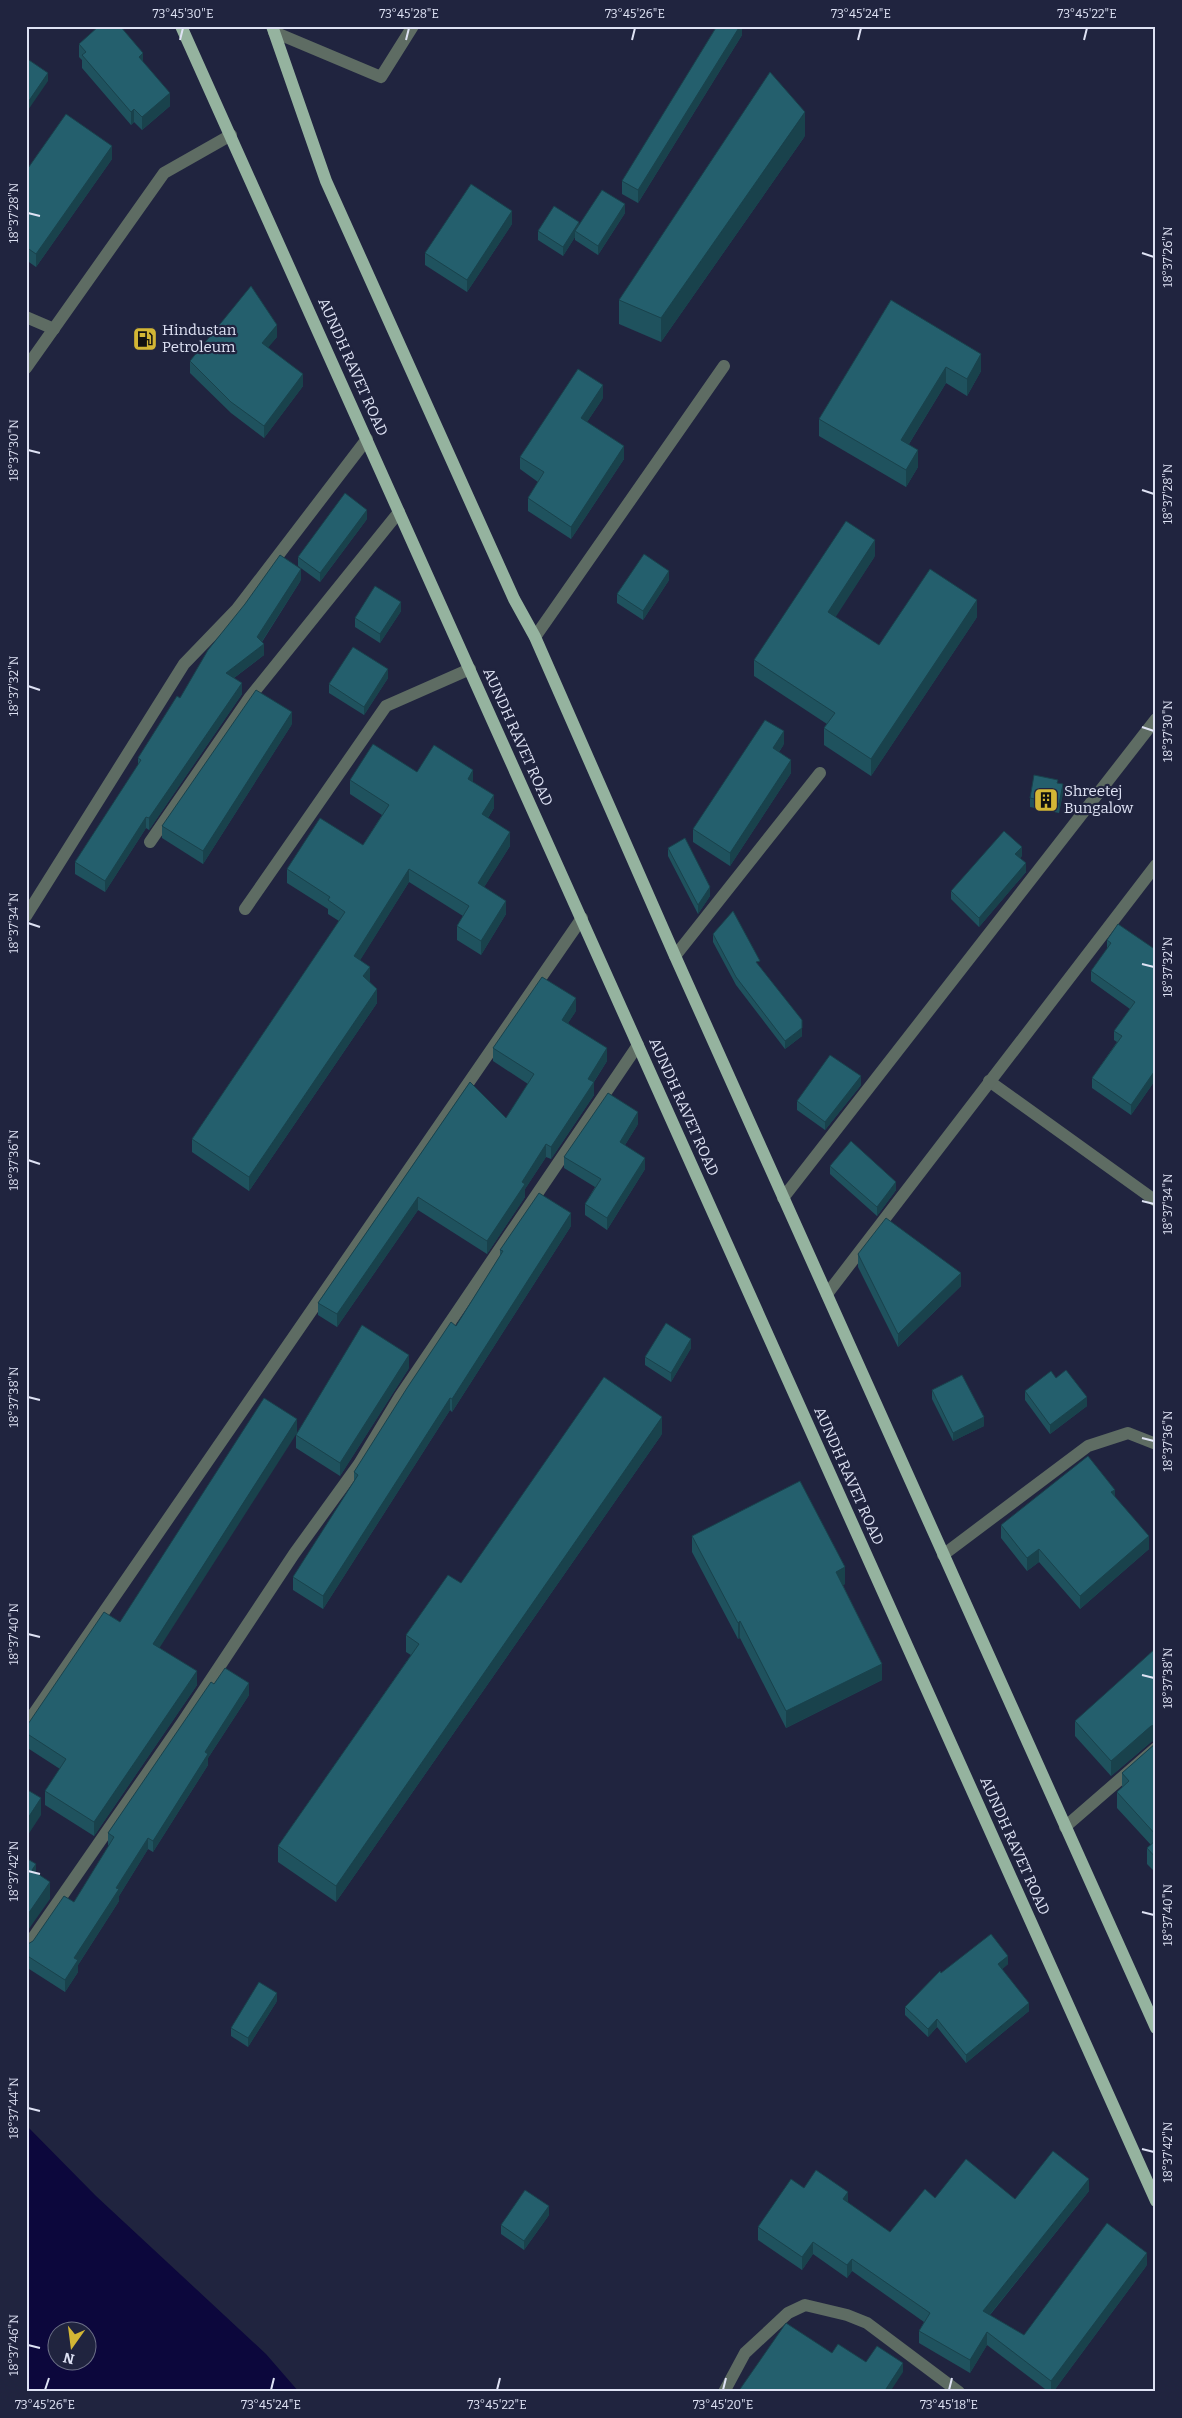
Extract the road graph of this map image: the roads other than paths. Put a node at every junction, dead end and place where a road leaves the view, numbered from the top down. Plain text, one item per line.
1 (181, 26) edge
2 (413, 26) edge
3 (273, 29) edge
4 (231, 135) junction
5 (26, 317) edge
6 (54, 329) junction
7 (724, 366) dead end
8 (26, 368) edge
9 (367, 439) junction
10 (399, 512) junction
11 (535, 637) junction
12 (470, 669) junction
13 (1156, 719) edge
14 (820, 773) dead end
15 (150, 842) dead end
16 (1156, 866) edge
17 (245, 909) dead end
18 (26, 916) edge
19 (582, 918) junction
20 (675, 956) junction
21 (638, 1046) junction
22 (989, 1081) junction
23 (783, 1198) junction
24 (1156, 1201) edge
25 (827, 1294) junction
26 (1156, 1444) edge
27 (943, 1555) junction
28 (26, 1725) edge
29 (1156, 1748) edge
30 (1065, 1827) junction
31 (26, 1948) edge
32 (1156, 2028) edge
33 (1156, 2201) edge
34 (724, 2392) edge
35 (959, 2392) edge

1 - 4 main road, AUNDH RAVET ROAD
2 - 3 street
3 - 11 main road
4 - 6 street
4 - 9 main road, AUNDH RAVET ROAD
5 - 6 street
6 - 8 street
7 - 11 street
9 - 10 main road, AUNDH RAVET ROAD
9 - 18 street
10 - 12 main road, AUNDH RAVET ROAD
10 - 15 street
11 - 20 main road
12 - 17 street
12 - 19 main road, AUNDH RAVET ROAD
13 - 23 street
14 - 20 street
16 - 22 street
19 - 21 main road, AUNDH RAVET ROAD
19 - 28 street
20 - 23 main road
21 - 31 street
21 - 33 main road, AUNDH RAVET ROAD
22 - 24 street
22 - 25 street
23 - 25 main road
25 - 27 main road
26 - 27 street
27 - 30 main road
29 - 30 street
30 - 32 main road
34 - 35 street

